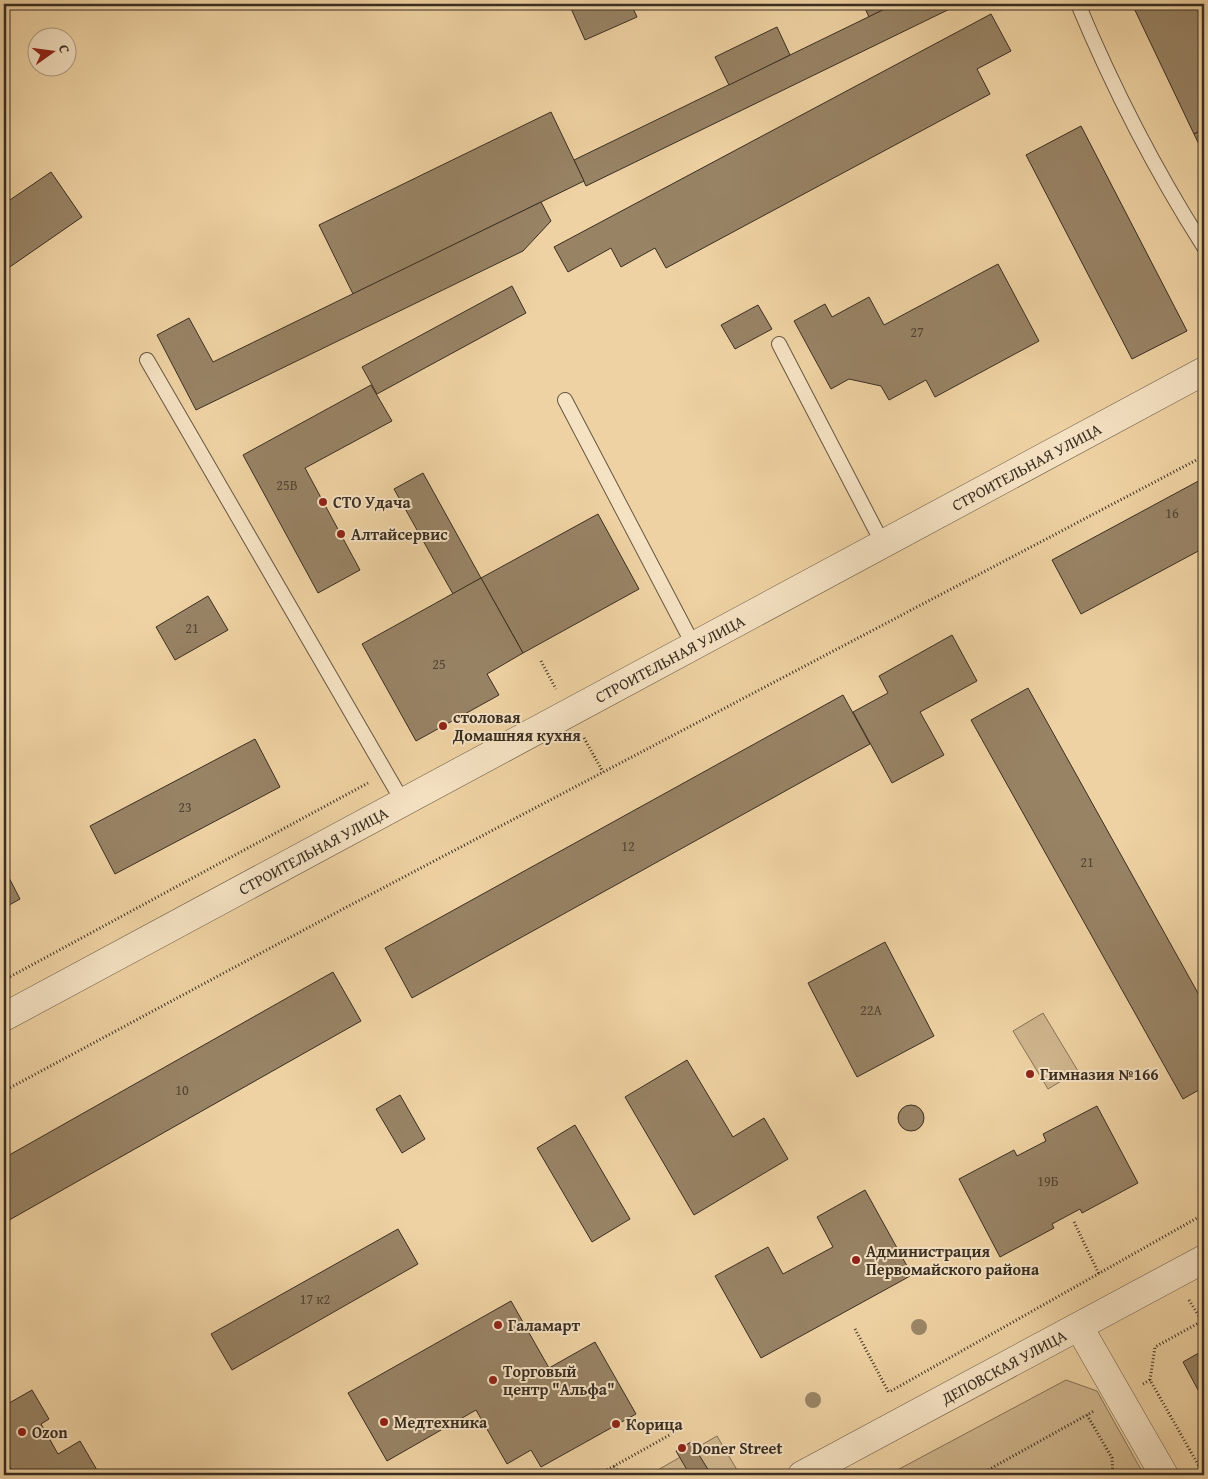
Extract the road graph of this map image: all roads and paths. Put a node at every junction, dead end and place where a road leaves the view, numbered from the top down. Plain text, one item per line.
1 (1078, 4) edge
2 (1204, 246) edge
3 (779, 344) dead end
4 (148, 360) dead end
5 (1204, 371) edge
6 (565, 400) dead end
7 (1204, 456) edge
8 (883, 544) junction
9 (694, 646) junction
10 (386, 773) junction
11 (403, 802) junction
12 (4, 979) edge
13 (4, 1017) edge
14 (4, 1091) edge
15 (1204, 1214) edge
16 (1074, 1222) dead end
17 (1204, 1259) edge
18 (1099, 1274) junction
19 (1204, 1320) edge
20 (1079, 1327) junction
21 (855, 1329) dead end
22 (1150, 1380) dead end
23 (889, 1393) junction
24 (881, 1398) dead end
25 (1088, 1415) dead end
26 (675, 1432) dead end
27 (614, 1466) junction
28 (791, 1471) edge
29 (598, 1475) edge
30 (620, 1475) edge
31 (765, 1475) edge
32 (1113, 1475) edge
33 (1164, 1475) edge

1 - 2 lane
3 - 8 lane
4 - 10 lane
5 - 8 street, СТРОИТЕЛЬНАЯ УЛИЦА
6 - 9 lane
7 - 14 path
8 - 9 street, СТРОИТЕЛЬНАЯ УЛИЦА
9 - 11 street, СТРОИТЕЛЬНАЯ УЛИЦА
10 - 11 lane
10 - 12 path
11 - 13 street, СТРОИТЕЛЬНАЯ УЛИЦА
15 - 18 path
16 - 18 path
17 - 20 street, ДЕПОВСКАЯ УЛИЦА
18 - 23 path
19 - 22 path
20 - 28 street, ДЕПОВСКАЯ УЛИЦА
20 - 33 street
21 - 23 path
23 - 24 path
25 - 32 path
26 - 27 path
27 - 29 path
27 - 30 path
28 - 31 path

